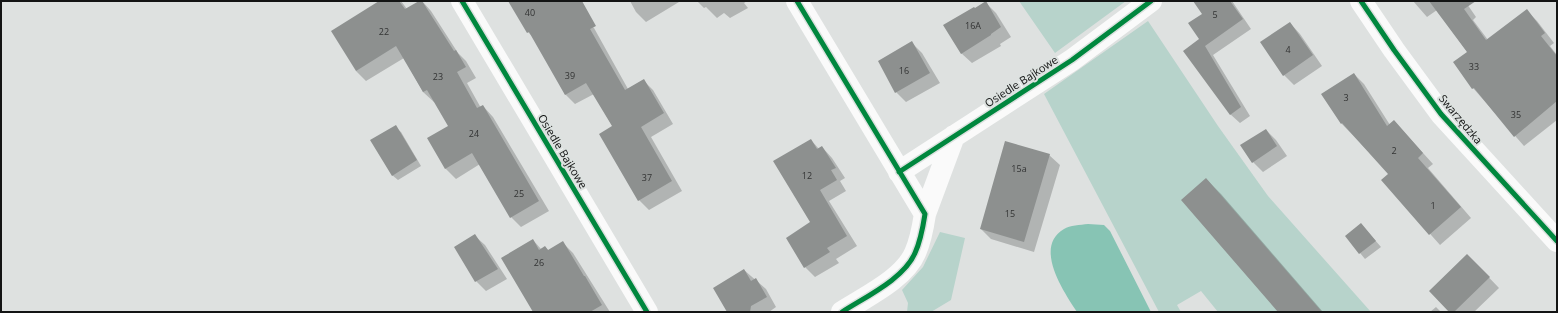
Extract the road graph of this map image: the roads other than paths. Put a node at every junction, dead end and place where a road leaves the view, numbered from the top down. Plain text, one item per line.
1 (462, 1) edge
2 (797, 1) edge
3 (1151, 1) edge
4 (1361, 1) edge
5 (954, 136) junction
6 (899, 172) junction
7 (925, 214) junction
8 (1557, 241) edge
9 (647, 312) edge
10 (842, 312) edge

1 - 9 street, Osiedle Bajkowe
2 - 6 street
3 - 5 street, Osiedle Bajkowe
4 - 8 street, Swarzędzka
5 - 6 street, Osiedle Bajkowe
5 - 7 street
6 - 7 street
7 - 10 street

